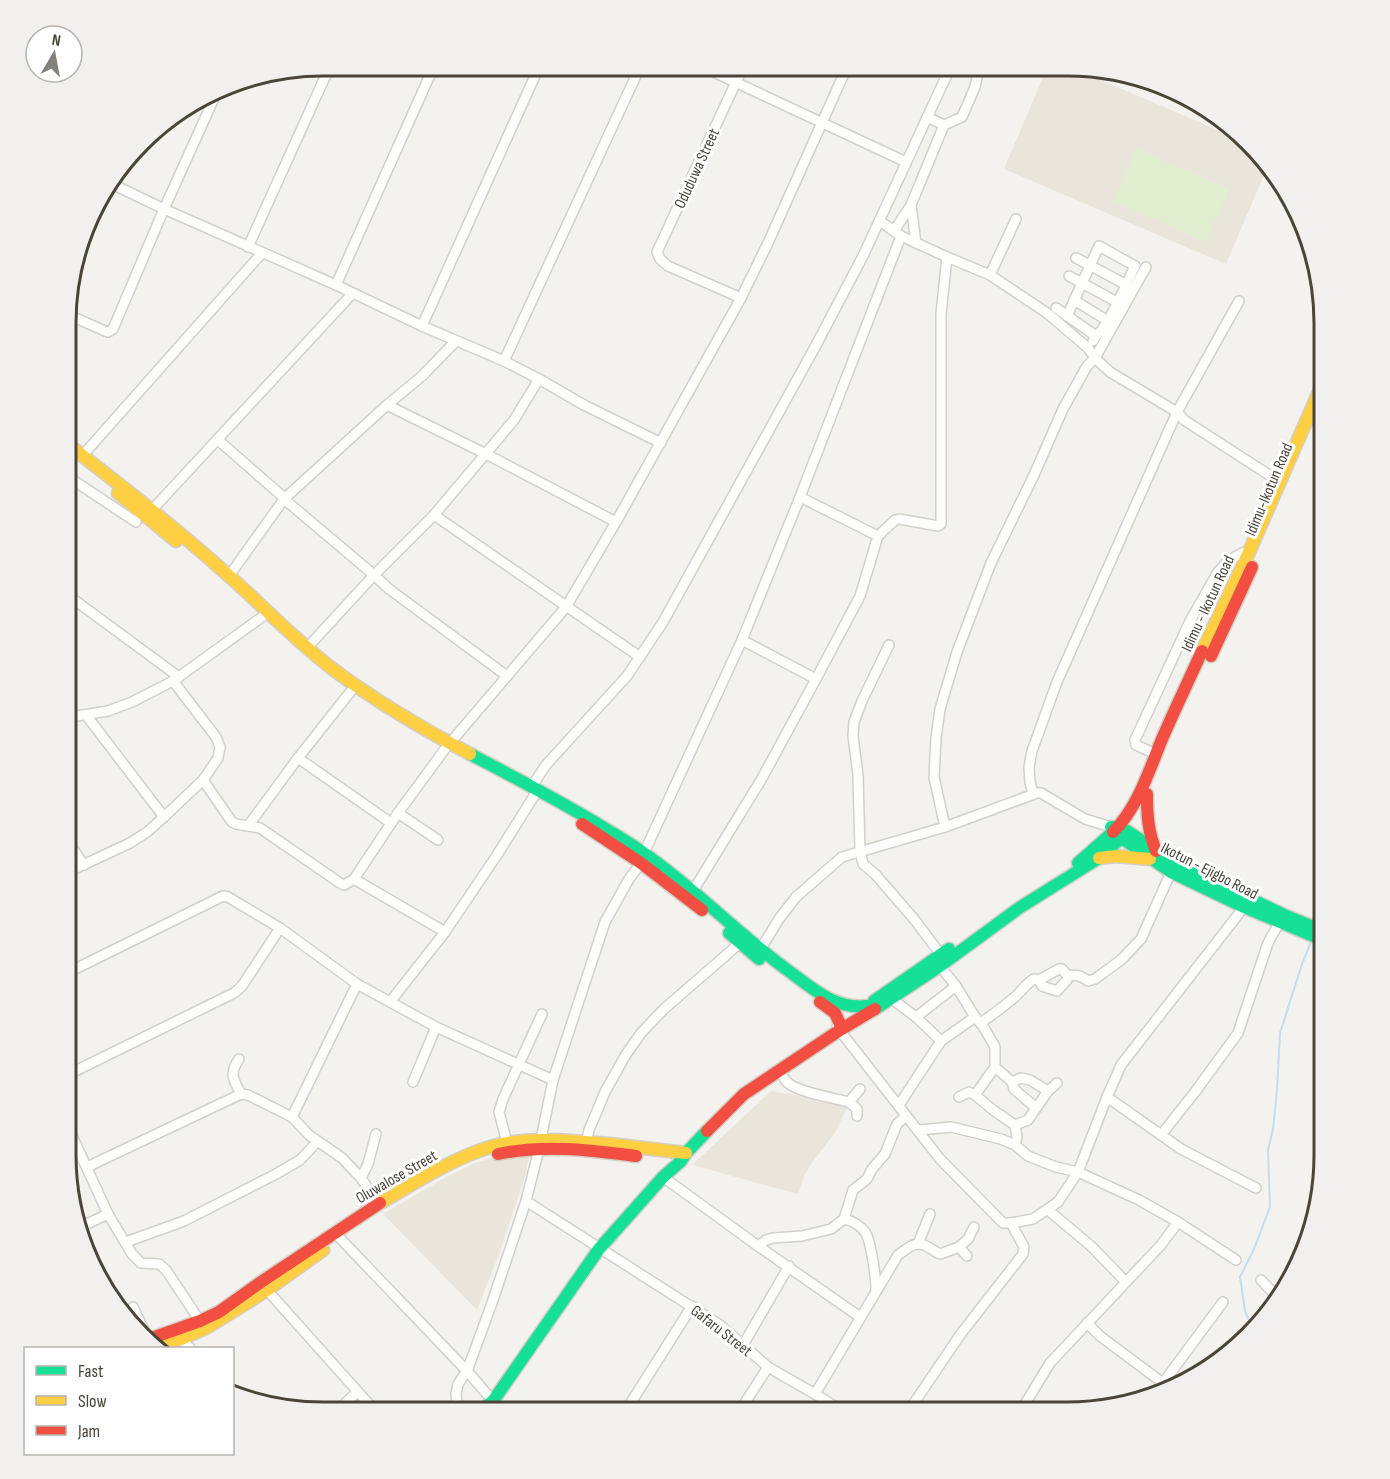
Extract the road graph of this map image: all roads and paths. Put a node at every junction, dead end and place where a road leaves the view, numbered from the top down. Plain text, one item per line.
1 (325, 76) edge
2 (430, 76) edge
3 (535, 76) edge
4 (636, 76) edge
5 (723, 76) edge
6 (740, 76) edge
7 (844, 76) edge
8 (946, 76) edge
9 (977, 76) edge
10 (737, 82) junction
11 (212, 103) edge
12 (927, 117) junction
13 (823, 123) junction
14 (944, 125) junction
15 (906, 162) junction
16 (118, 187) edge
17 (911, 205) junction
18 (164, 209) junction
19 (1016, 219) dead end
20 (880, 221) junction
21 (898, 234) junction
22 (916, 243) junction
23 (248, 247) junction
24 (262, 253) junction
25 (947, 257) junction
26 (1076, 258) dead end
27 (1090, 266) junction
28 (1146, 267) dead end
29 (990, 275) junction
30 (1069, 276) dead end
31 (1082, 283) junction
32 (1125, 284) junction
33 (336, 285) junction
34 (352, 294) junction
35 (741, 298) junction
36 (1074, 300) junction
37 (1239, 301) dead end
38 (1117, 302) junction
39 (1056, 308) dead end
40 (1066, 316) junction
41 (76, 318) edge
42 (1107, 321) junction
43 (422, 326) junction
44 (1096, 336) junction
45 (456, 341) junction
46 (1088, 348) junction
47 (1095, 358) junction
48 (504, 361) junction
49 (539, 379) junction
50 (387, 405) junction
51 (1314, 407) edge
52 (1177, 412) junction
53 (1314, 421) edge
54 (218, 440) junction
55 (661, 443) junction
56 (76, 451) edge
57 (486, 454) junction
58 (83, 456) junction
59 (76, 460) edge
60 (1293, 462) junction
61 (76, 482) edge
62 (1280, 482) junction
63 (283, 497) junction
64 (800, 497) junction
65 (152, 510) junction
66 (434, 514) junction
67 (136, 522) dead end
68 (616, 522) junction
69 (878, 536) junction
70 (1249, 552) junction
71 (374, 575) junction
72 (229, 576) junction
73 (76, 601) edge
74 (566, 607) junction
75 (262, 617) junction
76 (742, 640) junction
77 (889, 645) dead end
78 (308, 648) junction
79 (640, 657) junction
80 (507, 676) junction
81 (176, 679) junction
82 (816, 679) junction
83 (351, 691) junction
84 (381, 706) junction
85 (76, 715) edge
86 (76, 716) edge
87 (447, 746) junction
88 (1156, 754) junction
89 (298, 758) junction
90 (203, 780) junction
91 (533, 791) junction
92 (1033, 794) junction
93 (1147, 794) junction
94 (398, 813) junction
95 (164, 817) junction
96 (391, 823) junction
97 (248, 826) junction
98 (945, 826) junction
99 (1118, 831) junction
100 (438, 840) dead end
101 (860, 851) junction
102 (76, 854) edge
103 (1154, 855) junction
104 (1099, 858) junction
105 (643, 859) junction
106 (84, 865) junction
107 (76, 868) edge
108 (1171, 872) junction
109 (354, 879) junction
110 (693, 891) junction
111 (1244, 907) junction
112 (1280, 921) junction
113 (280, 928) junction
114 (1314, 928) edge
115 (445, 932) junction
116 (1314, 936) edge
117 (740, 944) junction
118 (760, 950) junction
119 (940, 960) junction
120 (76, 969) edge
121 (1068, 976) junction
122 (1039, 981) junction
123 (357, 984) junction
124 (956, 986) junction
125 (892, 999) junction
126 (390, 1002) junction
127 (542, 1014) dead end
128 (916, 1017) junction
129 (844, 1020) junction
130 (977, 1020) junction
131 (436, 1027) junction
132 (941, 1041) junction
133 (238, 1059) dead end
134 (518, 1064) junction
135 (995, 1067) junction
136 (780, 1070) junction
137 (76, 1071) edge
138 (554, 1080) junction
139 (413, 1082) dead end
140 (1012, 1082) junction
141 (1057, 1083) dead end
142 (860, 1089) dead end
143 (1048, 1091) junction
144 (241, 1094) junction
145 (975, 1095) junction
146 (959, 1096) dead end
147 (1107, 1097) junction
148 (849, 1102) junction
149 (899, 1105) junction
150 (1036, 1108) junction
151 (856, 1116) dead end
152 (906, 1116) junction
153 (292, 1117) junction
154 (1015, 1125) junction
155 (919, 1131) junction
156 (376, 1134) dead end
157 (1161, 1135) junction
158 (317, 1142) junction
159 (586, 1142) junction
160 (507, 1143) junction
161 (76, 1144) edge
162 (540, 1144) junction
163 (1015, 1145) junction
164 (676, 1162) junction
165 (87, 1167) junction
166 (1078, 1172) junction
167 (361, 1178) junction
168 (1256, 1188) dead end
169 (526, 1202) junction
170 (378, 1204) junction
171 (1048, 1210) junction
172 (108, 1214) junction
173 (930, 1214) dead end
174 (844, 1219) junction
175 (1178, 1222) junction
176 (1011, 1223) junction
177 (87, 1224) edge
178 (974, 1227) dead end
179 (337, 1236) junction
180 (126, 1242) junction
181 (918, 1244) junction
182 (759, 1246) junction
183 (959, 1247) junction
184 (599, 1249) junction
185 (967, 1256) dead end
186 (1236, 1260) dead end
187 (789, 1266) junction
188 (1261, 1280) dead end
189 (1126, 1282) junction
190 (267, 1290) junction
191 (1273, 1292) edge
192 (875, 1293) junction
193 (1223, 1302) dead end
194 (692, 1306) junction
195 (133, 1307) dead end
196 (860, 1317) junction
197 (139, 1319) edge
198 (200, 1321) junction
199 (1087, 1323) junction
200 (177, 1335) junction
201 (157, 1337) edge
202 (163, 1343) edge
203 (742, 1345) junction
204 (189, 1347) edge
205 (768, 1367) junction
206 (466, 1371) junction
207 (1172, 1379) edge
208 (1163, 1383) edge
209 (357, 1392) junction
210 (815, 1394) junction
211 (493, 1401) joint
212 (346, 1402) edge
213 (366, 1402) edge
214 (457, 1402) edge
215 (631, 1402) edge
216 (745, 1402) edge
217 (828, 1402) edge
218 (915, 1402) edge
219 (1027, 1402) edge

1 - 23 street
2 - 33 street
3 - 43 street
4 - 48 street
5 - 10 street
6 - 10 street, Oduduwa Street
7 - 13 street
8 - 12 street
9 - 14 street
10 - 13 street
10 - 35 street, Oduduwa Street
11 - 18 street
12 - 14 street
12 - 15 street
13 - 15 street
13 - 35 street
14 - 17 street
15 - 20 street
16 - 18 street
17 - 21 street
17 - 22 street
18 - 23 street
18 - 41 street
19 - 29 street
20 - 21 street
20 - 79 street
21 - 22 street
21 - 64 street
22 - 25 street
23 - 24 street
24 - 33 street
24 - 58 street
25 - 29 street
25 - 69 street
26 - 27 street
27 - 31 street
27 - 32 street
27 - 32 street
28 - 47 street
29 - 46 street
30 - 31 street
31 - 36 street
31 - 38 street
32 - 38 street
33 - 34 street
34 - 43 street
34 - 54 street
35 - 55 street
36 - 40 street
36 - 42 street
37 - 52 street
38 - 42 street
39 - 40 street
40 - 44 street
42 - 44 street
43 - 45 street
44 - 46 street
45 - 48 street
45 - 50 street
46 - 47 street
47 - 52 street
47 - 98 street
48 - 49 street
49 - 55 street
49 - 57 street
50 - 57 street
50 - 63 street
51 - 60 main road, Idimu - Ikotun Road
52 - 62 street
52 - 92 street
53 - 60 main road, Idimu-Ikotun Road
54 - 63 street
54 - 65 street
55 - 68 street
56 - 58 main road
57 - 66 street
57 - 68 street
58 - 65 main road
59 - 75 main road
60 - 62 main road, Idimu - Ikotun Road
60 - 93 main road, Idimu-Ikotun Road
61 - 67 street
62 - 70 main road, Idimu - Ikotun Road
63 - 71 street
63 - 72 street
64 - 69 street
64 - 76 street
65 - 72 main road
66 - 71 street
66 - 74 street
68 - 74 street
69 - 82 street
70 - 88 main road, Idimu - Ikotun Road
70 - 88 street
71 - 78 street
71 - 80 street
72 - 78 main road
73 - 81 street
74 - 79 street
74 - 80 street
75 - 81 street
75 - 83 main road
76 - 82 street
76 - 105 street
77 - 101 street
78 - 84 main road
79 - 91 street
80 - 87 street
81 - 85 street
81 - 90 street
82 - 110 street
83 - 84 main road
83 - 89 street
84 - 87 main road
86 - 95 street
87 - 91 main road
87 - 94 street
88 - 99 main road, Idimu - Ikotun Road
89 - 96 street
89 - 97 street
90 - 95 street
90 - 97 street
91 - 105 main road
91 - 115 street
92 - 98 street
92 - 99 street
93 - 99 main road, Idimu-Ikotun Road
93 - 103 main road
94 - 96 street
94 - 100 street
95 - 106 street
96 - 109 street
97 - 109 street
98 - 101 street
99 - 103 main road, Ikotun - Ejigbo Road
99 - 104 main road
99 - 119 main road
101 - 118 street
101 - 119 street
102 - 106 street
103 - 104 main road
103 - 108 main road, Ikotun - Ejigbo Road
103 - 114 main road, Ikotun - Ejigbo Road
104 - 119 main road
105 - 110 main road
105 - 117 main road
105 - 138 street
106 - 107 street
108 - 111 main road, Ikotun - Ejigbo Road
108 - 121 street
109 - 115 street
110 - 118 main road
111 - 112 main road, Ikotun - Ejigbo Road
111 - 147 street
112 - 116 main road, Ikotun - Ejigbo Road
112 - 157 street
113 - 120 street
113 - 123 street
113 - 137 street
115 - 126 street
117 - 129 main road
117 - 159 street
118 - 129 main road
119 - 124 street
119 - 125 main road
119 - 129 main road
121 - 122 street
121 - 122 street
122 - 130 street
123 - 126 street
123 - 153 street
124 - 128 street
124 - 130 street
125 - 128 street
125 - 129 main road
126 - 131 street
127 - 134 street
128 - 132 street
129 - 136 main road
129 - 149 street
129 - 164 main road
130 - 132 street
130 - 135 street
131 - 134 street
131 - 139 street
132 - 149 street
133 - 144 street
134 - 138 street
134 - 160 street
135 - 140 street
135 - 145 street
136 - 148 street
136 - 164 main road
138 - 162 street
140 - 143 street
140 - 150 street
141 - 143 street
142 - 148 street
143 - 150 street
144 - 153 street
144 - 165 street
145 - 146 street
145 - 154 street
147 - 157 street
147 - 166 street
148 - 151 street
149 - 152 street
150 - 154 street
152 - 155 street
152 - 174 street
153 - 158 street
154 - 163 street
155 - 163 street
155 - 176 street
156 - 167 street
157 - 168 street
158 - 167 street
158 - 180 street
159 - 162 main road, Oluwalose Street
159 - 164 main road, Oluwalose Street
160 - 162 main road, Oluwalose Street
160 - 170 main road, Oluwalose Street
161 - 165 street
162 - 164 main road, Oluwalose Street
162 - 169 street
162 - 179 main road, Oluwalose Street
163 - 166 street
164 - 182 street
164 - 184 main road
165 - 172 street
166 - 171 street
166 - 175 street
167 - 170 street
169 - 184 street, Gafaru Street
169 - 206 street
170 - 179 main road, Oluwalose Street
171 - 176 street
171 - 189 street
172 - 177 street
172 - 180 street
173 - 181 street
174 - 182 street
174 - 192 street
175 - 186 street
175 - 189 street
176 - 218 street
178 - 183 street
179 - 190 main road, Oluwalose Street
179 - 198 main road, Oluwalose Street
179 - 206 street
180 - 198 street
181 - 183 street
181 - 192 street
182 - 187 street
183 - 185 street
184 - 194 street, Gafaru Street
184 - 211 main road
187 - 196 street
187 - 203 street
188 - 191 street
189 - 199 street
190 - 200 main road, Oluwalose Street
190 - 209 street
192 - 196 street
193 - 207 street
194 - 203 street, Gafaru Street
194 - 215 street
195 - 197 street
196 - 210 street
198 - 200 main road, Oluwalose Street
199 - 208 street
199 - 219 street
200 - 201 main road, Oluwalose Street
200 - 202 main road, Oluwalose Street
200 - 204 street
203 - 205 street, Gafaru Street
205 - 210 street, Gafaru Street
205 - 216 street
206 - 211 street
206 - 214 street
209 - 212 street
209 - 213 street
210 - 217 street, Gafaru Street

